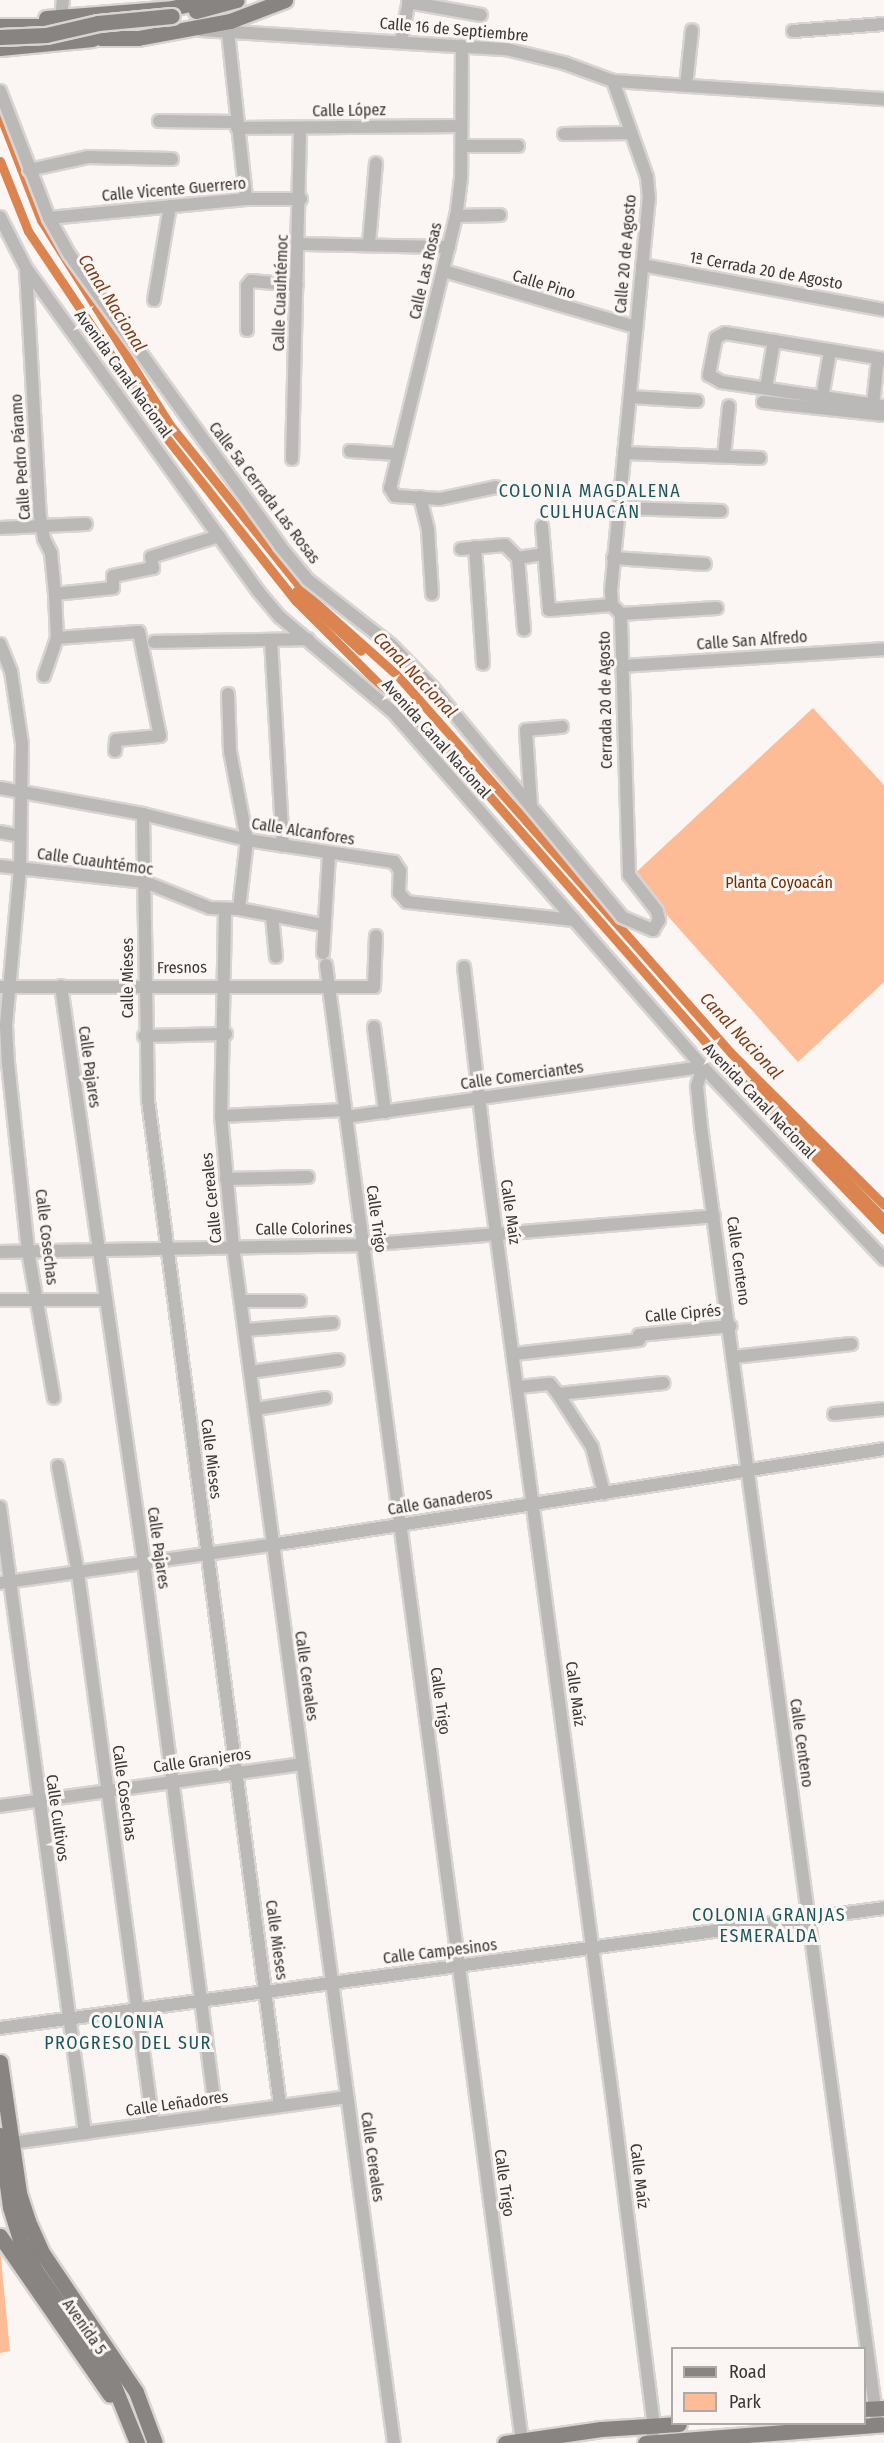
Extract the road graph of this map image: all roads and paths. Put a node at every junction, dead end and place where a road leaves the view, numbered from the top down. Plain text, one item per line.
1 (63, 0) edge
2 (237, 0) edge
3 (285, 0) edge
4 (202, 1) edge
5 (408, 1) edge
6 (481, 15) dead end
7 (0, 18) edge
8 (62, 18) junction
9 (884, 24) edge
10 (0, 26) edge
11 (196, 30) junction
12 (692, 30) dead end
13 (793, 31) dead end
14 (228, 32) junction
15 (0, 37) edge
16 (102, 38) junction
17 (401, 40) junction
18 (462, 46) junction
19 (0, 48) edge
20 (613, 81) junction
21 (686, 86) junction
22 (0, 91) edge
23 (884, 99) edge
24 (159, 122) dead end
25 (236, 125) junction
26 (461, 126) junction
27 (300, 129) junction
28 (564, 134) dead end
29 (631, 134) junction
30 (462, 146) junction
31 (518, 146) dead end
32 (172, 159) dead end
33 (375, 164) dead end
34 (29, 170) junction
35 (246, 199) junction
36 (301, 199) junction
37 (170, 206) junction
38 (500, 215) dead end
39 (456, 216) junction
40 (0, 217) edge
41 (49, 218) junction
42 (369, 243) junction
43 (6, 244) edge
44 (300, 244) junction
45 (449, 247) junction
46 (642, 265) junction
47 (26, 268) junction
48 (444, 271) junction
49 (297, 285) junction
50 (154, 300) dead end
51 (884, 310) edge
52 (636, 327) junction
53 (248, 330) dead end
54 (774, 341) junction
55 (830, 351) junction
56 (881, 359) edge
57 (766, 388) junction
58 (630, 397) junction
59 (822, 398) junction
60 (697, 401) dead end
61 (763, 402) dead end
62 (878, 405) edge
63 (729, 406) dead end
64 (884, 415) edge
65 (350, 452) dead end
66 (624, 453) junction
67 (397, 454) junction
68 (724, 456) junction
69 (760, 458) dead end
70 (292, 459) dead end
71 (496, 487) dead end
72 (420, 497) junction
73 (620, 508) junction
74 (721, 512) dead end
75 (86, 524) dead end
76 (42, 525) junction
77 (542, 526) dead end
78 (0, 528) edge
79 (219, 536) junction
80 (475, 547) junction
81 (461, 549) dead end
82 (543, 554) junction
83 (518, 558) junction
84 (613, 558) junction
85 (705, 564) dead end
86 (55, 594) junction
87 (432, 594) dead end
88 (612, 605) junction
89 (717, 608) dead end
90 (621, 614) junction
91 (524, 630) dead end
92 (57, 638) junction
93 (308, 639) junction
94 (271, 640) junction
95 (154, 642) dead end
96 (0, 645) edge
97 (884, 649) edge
98 (483, 664) dead end
99 (622, 666) junction
100 (44, 676) dead end
101 (228, 694) dead end
102 (562, 727) dead end
103 (115, 751) dead end
104 (0, 788) edge
105 (21, 793) junction
106 (531, 807) junction
107 (143, 814) junction
108 (0, 832) edge
109 (20, 836) junction
110 (247, 840) junction
111 (283, 846) junction
112 (329, 854) junction
113 (0, 866) edge
114 (20, 868) junction
115 (145, 882) junction
116 (239, 909) junction
117 (225, 910) junction
118 (272, 915) junction
119 (572, 920) junction
120 (323, 925) junction
121 (653, 930) joint
122 (376, 936) dead end
123 (276, 957) dead end
124 (464, 967) dead end
125 (225, 984) junction
126 (145, 985) junction
127 (61, 986) junction
128 (329, 986) junction
129 (4, 987) edge
130 (374, 1027) dead end
131 (226, 1034) junction
132 (144, 1036) junction
133 (4, 1065) edge
134 (703, 1067) junction
135 (478, 1100) junction
136 (385, 1112) junction
137 (346, 1114) junction
138 (221, 1116) junction
139 (308, 1177) dead end
140 (226, 1179) junction
141 (714, 1216) junction
142 (496, 1235) junction
143 (363, 1245) junction
144 (233, 1246) junction
145 (167, 1247) junction
146 (98, 1248) junction
147 (28, 1251) junction
148 (0, 1252) edge
149 (884, 1259) edge
150 (0, 1299) edge
151 (38, 1300) junction
152 (104, 1300) junction
153 (241, 1301) junction
154 (300, 1301) dead end
155 (333, 1323) dead end
156 (730, 1326) junction
157 (245, 1330) junction
158 (851, 1344) dead end
159 (514, 1354) junction
160 (734, 1357) junction
161 (338, 1360) dead end
162 (250, 1372) junction
163 (663, 1383) dead end
164 (519, 1387) junction
165 (558, 1394) junction
166 (54, 1398) dead end
167 (325, 1398) dead end
168 (256, 1409) junction
169 (884, 1409) edge
170 (834, 1414) dead end
171 (884, 1449) edge
172 (58, 1466) dead end
173 (748, 1471) junction
174 (604, 1493) junction
175 (532, 1504) junction
176 (0, 1507) edge
177 (399, 1525) junction
178 (271, 1545) junction
179 (207, 1554) junction
180 (144, 1563) junction
181 (78, 1573) junction
182 (5, 1582) edge
183 (302, 1764) junction
184 (236, 1773) junction
185 (173, 1782) junction
186 (106, 1791) junction
187 (38, 1801) junction
188 (0, 1806) edge
189 (884, 1908) edge
190 (808, 1919) junction
191 (592, 1948) junction
192 (459, 1966) junction
193 (332, 1982) junction
194 (266, 1991) junction
195 (201, 2000) junction
196 (138, 2009) junction
197 (68, 2018) junction
198 (0, 2028) edge
199 (0, 2062) edge
200 (347, 2097) junction
201 (280, 2105) junction
202 (216, 2115) junction
203 (153, 2124) junction
204 (85, 2133) junction
205 (6, 2139) edge
206 (0, 2236) edge
207 (866, 2347) edge
208 (866, 2349) edge
209 (874, 2408) edge
210 (866, 2424) edge
211 (881, 2424) edge
212 (671, 2425) edge
213 (838, 2425) edge
214 (647, 2427) junction
215 (774, 2437) edge
216 (721, 2439) edge
217 (522, 2440) junction
218 (128, 2443) edge
219 (137, 2443) edge
220 (155, 2443) edge
221 (394, 2443) edge
222 (505, 2443) edge
223 (574, 2443) edge
224 (649, 2443) edge

1 - 8 street
2 - 15 main road, bridge
3 - 11 main road
4 - 8 main road
5 - 6 street
5 - 17 street
7 - 8 main road
9 - 13 street
10 - 16 main road
11 - 14 street, Calle 16 de Septiembre
11 - 16 main road
12 - 21 street
14 - 17 street, Calle 16 de Septiembre
14 - 25 street
16 - 19 main road
17 - 18 street, Calle 16 de Septiembre
18 - 20 street, Calle 16 de Septiembre
18 - 26 street, Calle Las Rosas
20 - 21 street, Calle 16 de Septiembre
20 - 29 street, Calle 20 de Agosto
21 - 23 street, Calle 16 de Septiembre
22 - 34 street, Calle 5a Cerrada Las Rosas
24 - 25 street, Calle López
25 - 27 street, Calle López
25 - 35 street
26 - 27 street, Calle López
26 - 30 street, Calle Las Rosas
27 - 36 street, Calle Cuauhtémoc
28 - 29 street
29 - 46 street, Calle 20 de Agosto
30 - 31 street
30 - 39 street, Calle Las Rosas
32 - 34 street
33 - 42 street
34 - 41 street, Calle 5a Cerrada Las Rosas
35 - 36 street, Calle Vicente Guerrero
35 - 37 street, Calle Vicente Guerrero
36 - 44 street, Calle Cuauhtémoc
37 - 41 street, Calle Vicente Guerrero
37 - 50 street
38 - 39 street
39 - 45 street, Calle Las Rosas
40 - 43 street, Avenida Canal Nacional
41 - 106 street, Calle 5a Cerrada Las Rosas
42 - 44 street
42 - 45 street
43 - 47 street, Avenida Canal Nacional
44 - 49 street, Calle Cuauhtémoc
45 - 48 street, Calle Las Rosas
46 - 51 street, 1ª Cerrada 20 de Agosto
46 - 52 street, Calle 20 de Agosto
47 - 76 street, Calle Pedro Páramo
47 - 79 street, Avenida Canal Nacional
48 - 52 street, Calle Pino
48 - 67 street, Calle Las Rosas
49 - 53 street
49 - 70 street, Calle Cuauhtémoc
52 - 58 street
54 - 55 street
54 - 57 street
54 - 57 street
55 - 56 street
55 - 59 street
56 - 62 street
57 - 59 street
58 - 60 street
58 - 66 street
59 - 62 street
61 - 64 street
63 - 68 street
65 - 67 street
66 - 68 street
66 - 73 street
67 - 72 street, Calle Las Rosas
68 - 69 street
71 - 72 street
72 - 87 street
73 - 74 street
73 - 84 street
75 - 76 street
76 - 78 street
76 - 86 street, Calle Pedro Páramo
77 - 82 street
79 - 86 street
79 - 93 street, Avenida Canal Nacional
80 - 81 street
80 - 83 street
80 - 98 street
82 - 83 street
82 - 88 street
83 - 91 street
84 - 85 street
84 - 88 street
86 - 92 street, Calle Pedro Páramo
88 - 90 street, Cerrada 20 de Agosto
89 - 90 street
90 - 99 street, Cerrada 20 de Agosto
92 - 100 street, Calle Pedro Páramo
92 - 103 street
93 - 94 street
93 - 119 street, Avenida Canal Nacional
94 - 95 street
94 - 111 street
96 - 105 street, Calle Cosechas
97 - 99 street, Calle San Alfredo
99 - 121 street, Cerrada 20 de Agosto
101 - 110 street
102 - 106 street
104 - 105 street, Calle Alcanfores
105 - 107 street, Calle Alcanfores
105 - 109 street, Calle Cosechas
106 - 121 street, Calle 5a Cerrada Las Rosas
107 - 110 street, Calle Alcanfores
107 - 115 street, Calle Mieses
108 - 109 street
109 - 114 street, Calle Cosechas
110 - 111 street, Calle Alcanfores
110 - 116 street
111 - 112 street, Calle Alcanfores
112 - 119 street, Calle Alcanfores
112 - 120 street, Calle Trigo
113 - 114 street, Calle Cuauhtémoc
114 - 115 street, Calle Cuauhtémoc
114 - 129 street, Calle Cosechas
115 - 117 street, Calle Cuauhtémoc
115 - 126 street, Calle Mieses
116 - 117 street, Calle Cuauhtémoc
116 - 118 street, Calle Cuauhtémoc
117 - 125 street, Calle Cereales
118 - 120 street, Calle Cuauhtémoc
118 - 123 street
119 - 134 street, Avenida Canal Nacional
120 - 128 street, Calle Trigo
122 - 128 street, Fresnos
124 - 135 street, Calle Maíz
125 - 126 street, Fresnos
125 - 128 street, Fresnos
125 - 131 street, Calle Cereales
126 - 127 street, Fresnos
126 - 132 street, Calle Mieses
127 - 129 street, Fresnos
127 - 146 street, Calle Pajares
128 - 137 street, Calle Trigo
129 - 133 street, Calle Cosechas
130 - 136 street
131 - 132 street
131 - 138 street, Calle Cereales
132 - 145 street, Calle Mieses
133 - 147 street, Calle Cosechas
134 - 135 street, Calle Comerciantes
134 - 141 street, Calle Centeno
134 - 149 street, Avenida Canal Nacional
135 - 136 street, Calle Comerciantes
135 - 142 street, Calle Maíz
136 - 137 street, Calle Comerciantes
137 - 138 street, Calle Comerciantes
137 - 143 street, Calle Trigo
138 - 140 street, Calle Cereales
139 - 140 street
140 - 144 street, Calle Cereales
141 - 142 street, Calle Colorines
141 - 156 street, Calle Centeno
142 - 143 street, Calle Colorines
142 - 159 street, Calle Maíz
143 - 144 street, Calle Colorines
143 - 177 street, Calle Trigo
144 - 145 street, Calle Colorines
144 - 153 street, Calle Cereales
145 - 146 street, Calle Colorines
145 - 179 street, Calle Mieses
146 - 147 street, Calle Colorines
146 - 152 street, Calle Pajares
147 - 148 street, Calle Colorines
147 - 151 street, Calle Cosechas
150 - 151 street
151 - 152 street
151 - 166 street, Calle Cosechas
152 - 180 street, Calle Pajares
153 - 154 street
153 - 157 street, Calle Cereales
155 - 157 street
156 - 159 street, Calle Ciprés
156 - 160 street, Calle Centeno
157 - 162 street, Calle Cereales
158 - 160 street
159 - 164 street, Calle Maíz
160 - 173 street, Calle Centeno
161 - 162 street
162 - 168 street, Calle Cereales
163 - 165 street
164 - 165 street
164 - 175 street, Calle Maíz
165 - 174 street
167 - 168 street
168 - 178 street, Calle Cereales
169 - 170 street
171 - 173 street, Calle Ganaderos
172 - 181 street, Calle Cosechas
173 - 174 street, Calle Ganaderos
173 - 190 street, Calle Centeno
174 - 175 street, Calle Ganaderos
175 - 177 street, Calle Ganaderos
175 - 191 street, Calle Maíz
176 - 182 street, Calle Cultivos
177 - 178 street, Calle Ganaderos
177 - 192 street, Calle Trigo
178 - 179 street, Calle Ganaderos
178 - 183 street, Calle Cereales
179 - 180 street, Calle Ganaderos
179 - 184 street, Calle Mieses
180 - 181 street, Calle Ganaderos
180 - 185 street, Calle Pajares
181 - 182 street, Calle Ganaderos
181 - 186 street, Calle Cosechas
182 - 187 street, Calle Cultivos
183 - 184 street, Calle Granjeros
183 - 193 street, Calle Cereales
184 - 185 street, Calle Granjeros
184 - 194 street, Calle Mieses
185 - 186 street, Calle Granjeros
185 - 195 street, Calle Pajares
186 - 187 street, Calle Granjeros
186 - 196 street, Calle Cosechas
187 - 188 street, Calle Granjeros
187 - 197 street, Calle Cultivos
189 - 190 street, Calle Campesinos
190 - 191 street, Calle Campesinos
190 - 207 street, Calle Centeno
191 - 192 street, Calle Campesinos
191 - 214 street, Calle Maíz
192 - 193 street, Calle Campesinos
192 - 217 street, Calle Trigo
193 - 194 street, Calle Campesinos
193 - 200 street, Calle Cereales
194 - 195 street, Calle Campesinos
194 - 201 street, Calle Mieses
195 - 196 street, Calle Campesinos
195 - 202 street, Calle Pajares
196 - 197 street, Calle Campesinos
196 - 203 street, Calle Cosechas
197 - 198 street, Calle Campesinos
197 - 204 street, Calle Cultivos
199 - 205 main road
200 - 201 street, Calle Leñadores
200 - 221 street, Calle Cereales
201 - 202 street, Calle Leñadores
202 - 203 street, Calle Leñadores
203 - 204 street, Calle Leñadores
204 - 205 street, Calle Leñadores
205 - 219 main road
205 - 220 main road, Avenida 5
206 - 218 main road, Avenida 5
208 - 209 street, Calle Centeno
209 - 211 street, Calle Centeno
210 - 211 main road
212 - 214 main road
213 - 215 main road
214 - 217 main road
214 - 223 main road
214 - 224 street, Calle Maíz
215 - 216 main road
216 - 224 main road
217 - 222 main road

